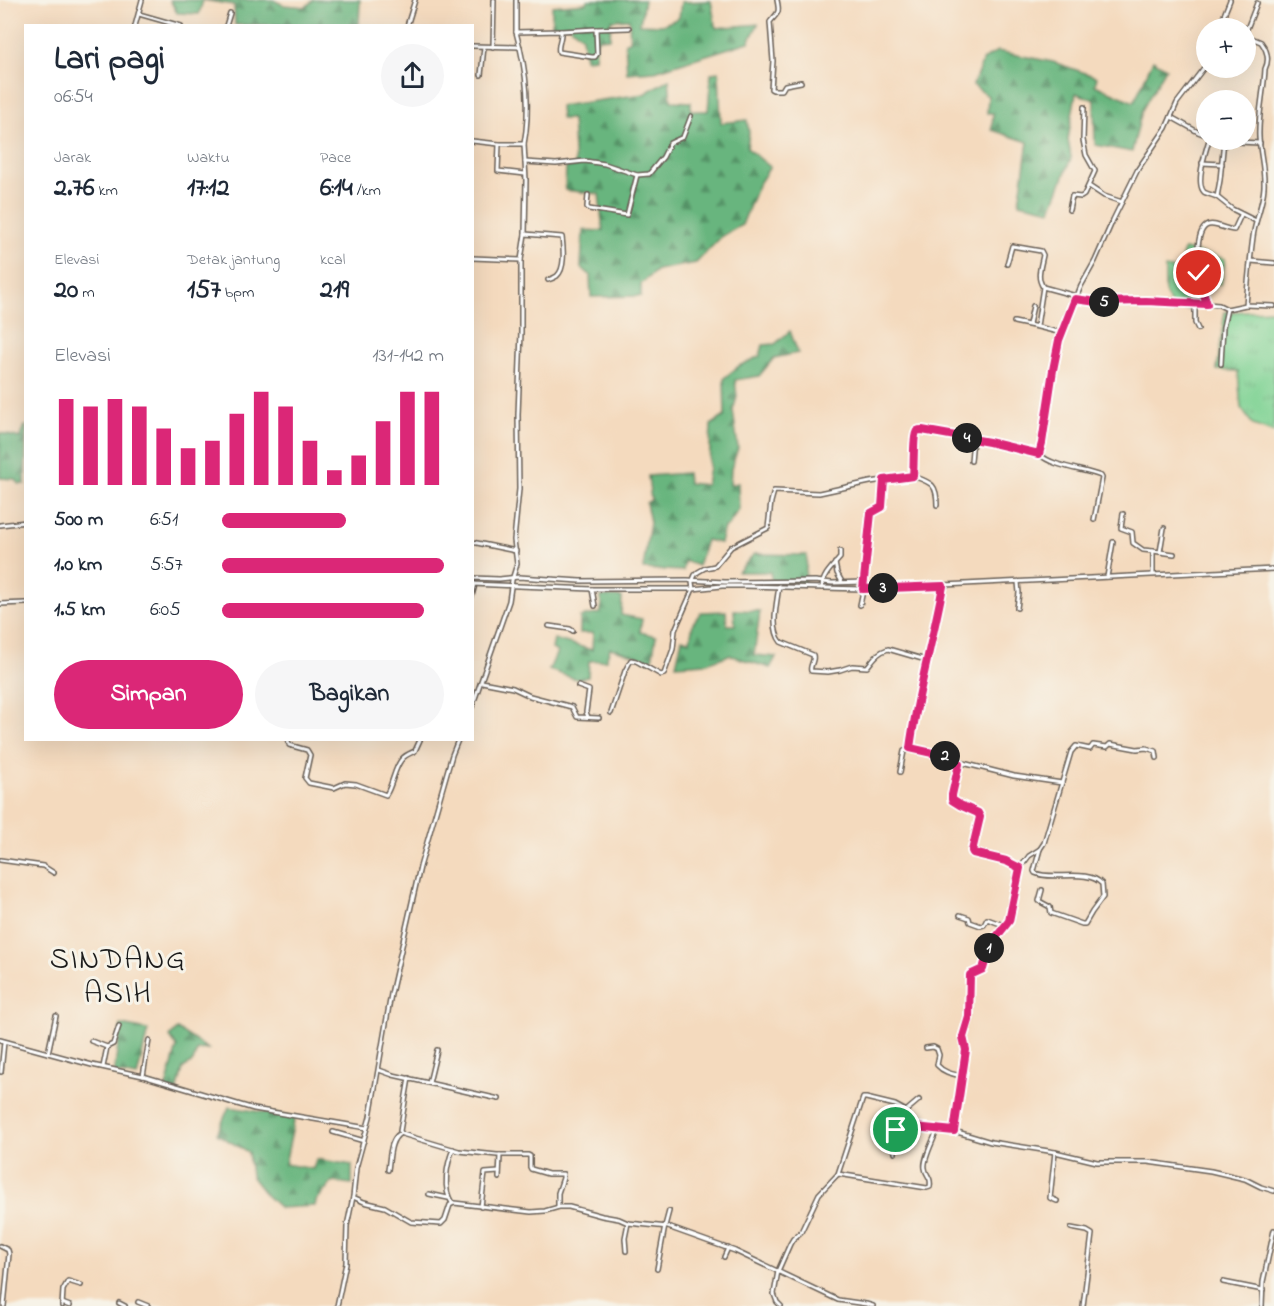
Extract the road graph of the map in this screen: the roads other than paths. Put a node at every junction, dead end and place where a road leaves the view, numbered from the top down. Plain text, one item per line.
1 (142, 0) edge
2 (415, 0) edge
3 (494, 0) edge
4 (516, 0) edge
5 (777, 0) edge
6 (1230, 0) edge
7 (1257, 3) dead end
8 (230, 13) dead end
9 (139, 14) junction
10 (1223, 18) edge
11 (136, 24) edge
12 (174, 24) edge
13 (227, 24) edge
14 (407, 24) edge
15 (628, 28) dead end
16 (596, 29) junction
17 (561, 31) junction
18 (516, 32) junction
19 (474, 46) edge
20 (484, 47) junction
21 (493, 47) junction
22 (520, 47) junction
23 (482, 75) dead end
24 (1196, 77) edge
25 (801, 82) dead end
26 (1084, 107) dead end
27 (691, 116) dead end
28 (1171, 117) junction
29 (1196, 131) edge
30 (474, 141) edge
31 (1256, 143) edge
32 (1260, 143) junction
33 (499, 144) junction
34 (524, 144) junction
35 (1206, 150) edge
36 (1223, 150) edge
37 (525, 162) junction
38 (1202, 163) junction
39 (1222, 165) junction
40 (525, 174) junction
41 (638, 175) junction
42 (1089, 186) junction
43 (588, 195) dead end
44 (1217, 197) junction
45 (1123, 202) junction
46 (1069, 210) dead end
47 (1241, 215) junction
48 (1256, 221) junction
49 (525, 234) junction
50 (474, 258) edge
51 (521, 260) junction
52 (1251, 261) junction
53 (1274, 263) edge
54 (1007, 264) dead end
55 (548, 280) dead end
56 (1043, 287) junction
57 (1076, 298) junction
58 (1195, 304) junction
59 (1207, 304) junction
60 (1246, 305) junction
61 (1033, 306) dead end
62 (1274, 306) edge
63 (1227, 309) junction
64 (1014, 322) dead end
65 (1029, 324) junction
66 (1037, 326) junction
67 (1198, 329) dead end
68 (1062, 333) junction
69 (1221, 364) dead end
70 (973, 439) junction
71 (1039, 454) junction
72 (971, 461) dead end
73 (913, 476) junction
74 (884, 480) junction
75 (937, 505) dead end
76 (1124, 514) dead end
77 (1094, 520) dead end
78 (24, 522) edge
79 (0, 525) edge
80 (1164, 528) dead end
81 (474, 542) edge
82 (1113, 542) dead end
83 (516, 551) junction
84 (840, 551) dead end
85 (1153, 551) junction
86 (1160, 552) junction
87 (1174, 554) dead end
88 (835, 563) junction
89 (1274, 569) edge
90 (1153, 574) junction
91 (1107, 577) junction
92 (474, 578) edge
93 (692, 581) junction
94 (512, 582) junction
95 (822, 582) junction
96 (842, 582) junction
97 (1018, 582) junction
98 (474, 584) edge
99 (864, 585) junction
100 (779, 586) junction
101 (943, 586) junction
102 (692, 588) junction
103 (822, 588) junction
104 (592, 589) junction
105 (24, 603) edge
106 (0, 604) edge
107 (860, 605) dead end
108 (595, 606) dead end
109 (1017, 608) dead end
110 (549, 626) dead end
111 (573, 631) dead end
112 (926, 660) junction
113 (482, 682) junction
114 (578, 686) dead end
115 (474, 701) edge
116 (611, 713) dead end
117 (588, 717) junction
118 (599, 718) dead end
119 (288, 741) edge
120 (420, 741) edge
121 (458, 741) edge
122 (910, 748) junction
123 (1157, 758) dead end
124 (959, 762) junction
125 (900, 772) dead end
126 (1062, 783) junction
127 (1040, 849) junction
128 (0, 860) edge
129 (1020, 868) junction
130 (54, 873) dead end
131 (1042, 890) dead end
132 (960, 915) dead end
133 (1006, 926) junction
134 (56, 1016) dead end
135 (119, 1026) dead end
136 (149, 1040) dead end
137 (2, 1041) edge
138 (91, 1041) dead end
139 (107, 1047) junction
140 (926, 1048) dead end
141 (437, 1050) dead end
142 (48, 1053) junction
143 (103, 1067) junction
144 (379, 1070) junction
145 (1, 1072) edge
146 (143, 1076) junction
147 (963, 1076) junction
148 (409, 1078) junction
149 (429, 1083) junction
150 (499, 1099) dead end
151 (919, 1100) dead end
152 (906, 1111) junction
153 (904, 1119) junction
154 (367, 1128) junction
155 (937, 1130) junction
156 (954, 1131) junction
157 (333, 1132) dead end
158 (401, 1133) junction
159 (364, 1141) junction
160 (453, 1149) junction
161 (1055, 1152) junction
162 (895, 1153) dead end
163 (500, 1155) junction
164 (388, 1170) dead end
165 (499, 1173) junction
166 (838, 1174) junction
167 (499, 1178) dead end
168 (1274, 1191) edge
169 (429, 1194) dead end
170 (353, 1197) junction
171 (448, 1198) junction
172 (1057, 1201) dead end
173 (452, 1203) junction
174 (481, 1207) junction
175 (558, 1207) junction
176 (669, 1211) dead end
177 (628, 1223) junction
178 (665, 1226) junction
179 (1071, 1228) dead end
180 (1274, 1230) edge
181 (0, 1246) edge
182 (728, 1248) junction
183 (626, 1251) dead end
184 (724, 1257) dead end
185 (657, 1269) dead end
186 (778, 1270) junction
187 (1223, 1282) dead end
188 (81, 1285) dead end
189 (1263, 1290) junction
190 (838, 1300) junction
191 (138, 1302) dead end
192 (118, 1303) dead end
193 (62, 1304) edge
194 (4, 1306) edge
195 (70, 1306) edge
196 (125, 1306) edge
197 (148, 1306) edge
198 (337, 1306) edge
199 (782, 1306) edge
200 (837, 1306) edge
201 (873, 1306) edge
202 (1083, 1306) edge
203 (1262, 1306) edge

1 - 9 street
2 - 14 street
3 - 21 street
4 - 18 street
5 - 25 street
6 - 10 street
7 - 32 street
8 - 13 street
9 - 11 street
9 - 12 street
15 - 16 street
16 - 17 street
16 - 17 street
17 - 18 street
18 - 22 street
19 - 20 street
20 - 21 street
20 - 23 street
21 - 22 street
22 - 34 street
24 - 28 street
26 - 42 street
27 - 41 street
28 - 29 street
28 - 45 street
30 - 33 street
31 - 32 street
32 - 48 street
33 - 34 street
33 - 40 street
34 - 37 street
35 - 38 street
36 - 39 street
37 - 40 street
37 - 41 street
38 - 39 street
38 - 44 street
39 - 44 street
40 - 49 street
41 - 43 street
42 - 45 street
42 - 46 street
44 - 47 street
45 - 57 street
47 - 48 street
47 - 59 street
48 - 52 street
49 - 51 street
49 - 55 street
50 - 51 street
51 - 83 street
52 - 53 street
52 - 60 street
54 - 56 street
56 - 57 street
56 - 66 street
57 - 58 street
57 - 68 street
58 - 59 street
58 - 67 street
59 - 63 street
60 - 62 street
60 - 63 street
61 - 65 street
63 - 69 street
64 - 65 street
65 - 66 street
66 - 68 street
68 - 71 street
70 - 71 street
70 - 72 street
70 - 73 street
71 - 77 street
73 - 74 street
73 - 75 street
74 - 93 street
74 - 99 street
76 - 85 street
78 - 79 street
80 - 86 street
81 - 83 street
82 - 91 street
83 - 94 street
84 - 88 street
85 - 86 street
85 - 90 street
86 - 87 street
88 - 95 street
88 - 96 street
89 - 90 street
90 - 91 street
91 - 97 street
92 - 94 street
93 - 94 street
93 - 95 street
93 - 102 street
94 - 98 street
94 - 104 street
94 - 113 street
95 - 96 street
95 - 103 street
96 - 99 street
97 - 101 street
97 - 109 street
99 - 101 street
99 - 103 street
99 - 107 street
100 - 102 street
100 - 103 street
100 - 112 street
101 - 112 street
102 - 104 street
102 - 116 street
104 - 108 street
105 - 106 street
110 - 111 street
112 - 122 street
113 - 115 street
113 - 117 street
114 - 117 street
117 - 118 street
119 - 120 street
121 - 144 street
122 - 124 street
122 - 125 street
123 - 126 street
124 - 126 street
124 - 129 street
126 - 127 street
127 - 129 street
127 - 131 street
128 - 130 street
129 - 133 street
132 - 133 street
133 - 147 street
134 - 142 street
135 - 139 street
136 - 146 street
137 - 142 street
137 - 145 street
138 - 139 street
139 - 143 street
140 - 147 street
141 - 149 street
142 - 143 street
143 - 146 street
144 - 148 street
144 - 154 street
146 - 154 street
147 - 156 street
148 - 149 street
148 - 158 street
149 - 150 street
151 - 152 street
152 - 153 street
152 - 166 street
153 - 155 street
153 - 162 street
154 - 159 street
155 - 156 street
155 - 166 street
156 - 161 street
157 - 159 street
158 - 160 street
158 - 164 street
159 - 170 street
160 - 163 street
160 - 171 street
161 - 168 street
161 - 172 street
163 - 165 street
163 - 175 street
165 - 167 street
165 - 174 street
166 - 186 street
169 - 171 street
170 - 173 street
170 - 198 street
171 - 173 street
173 - 174 street
174 - 175 street
175 - 177 street
176 - 178 street
177 - 178 street
177 - 183 street
178 - 182 street
178 - 185 street
179 - 202 street
180 - 189 street
181 - 194 street
182 - 184 street
182 - 186 street
186 - 190 street
186 - 199 street
187 - 189 street
188 - 193 street
189 - 203 street
190 - 200 street
190 - 201 street
191 - 197 street
192 - 196 street
193 - 195 street

